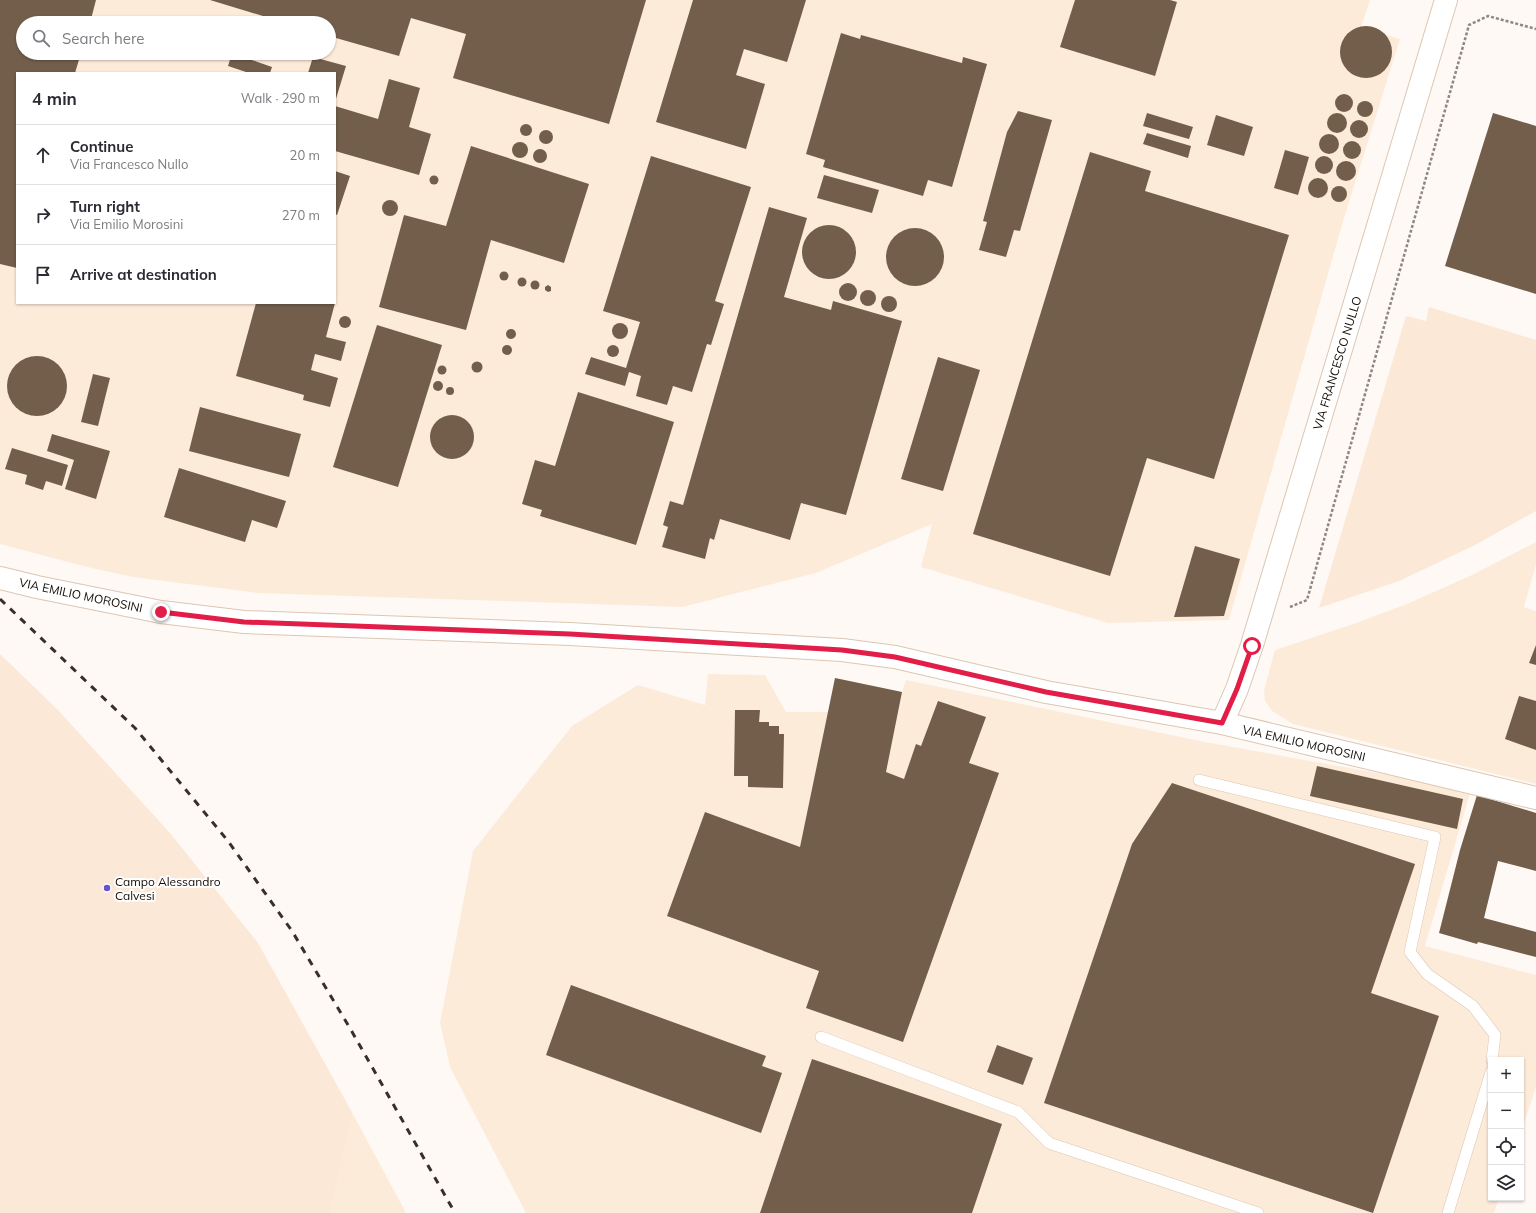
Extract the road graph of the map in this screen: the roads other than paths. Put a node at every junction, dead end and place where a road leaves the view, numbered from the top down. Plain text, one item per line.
1 (1446, 0) edge
2 (0, 578) edge
3 (1222, 723) junction
4 (1199, 780) dead end
5 (1536, 798) edge
6 (821, 1038) dead end
7 (1492, 1057) edge
8 (1488, 1082) edge
9 (1258, 1213) edge
10 (1448, 1213) edge

1 - 3 street, VIA FRANCESCO NULLO
2 - 3 street, VIA EMILIO MOROSINI
3 - 5 street, VIA EMILIO MOROSINI
4 - 7 lane
6 - 9 lane
8 - 10 lane

